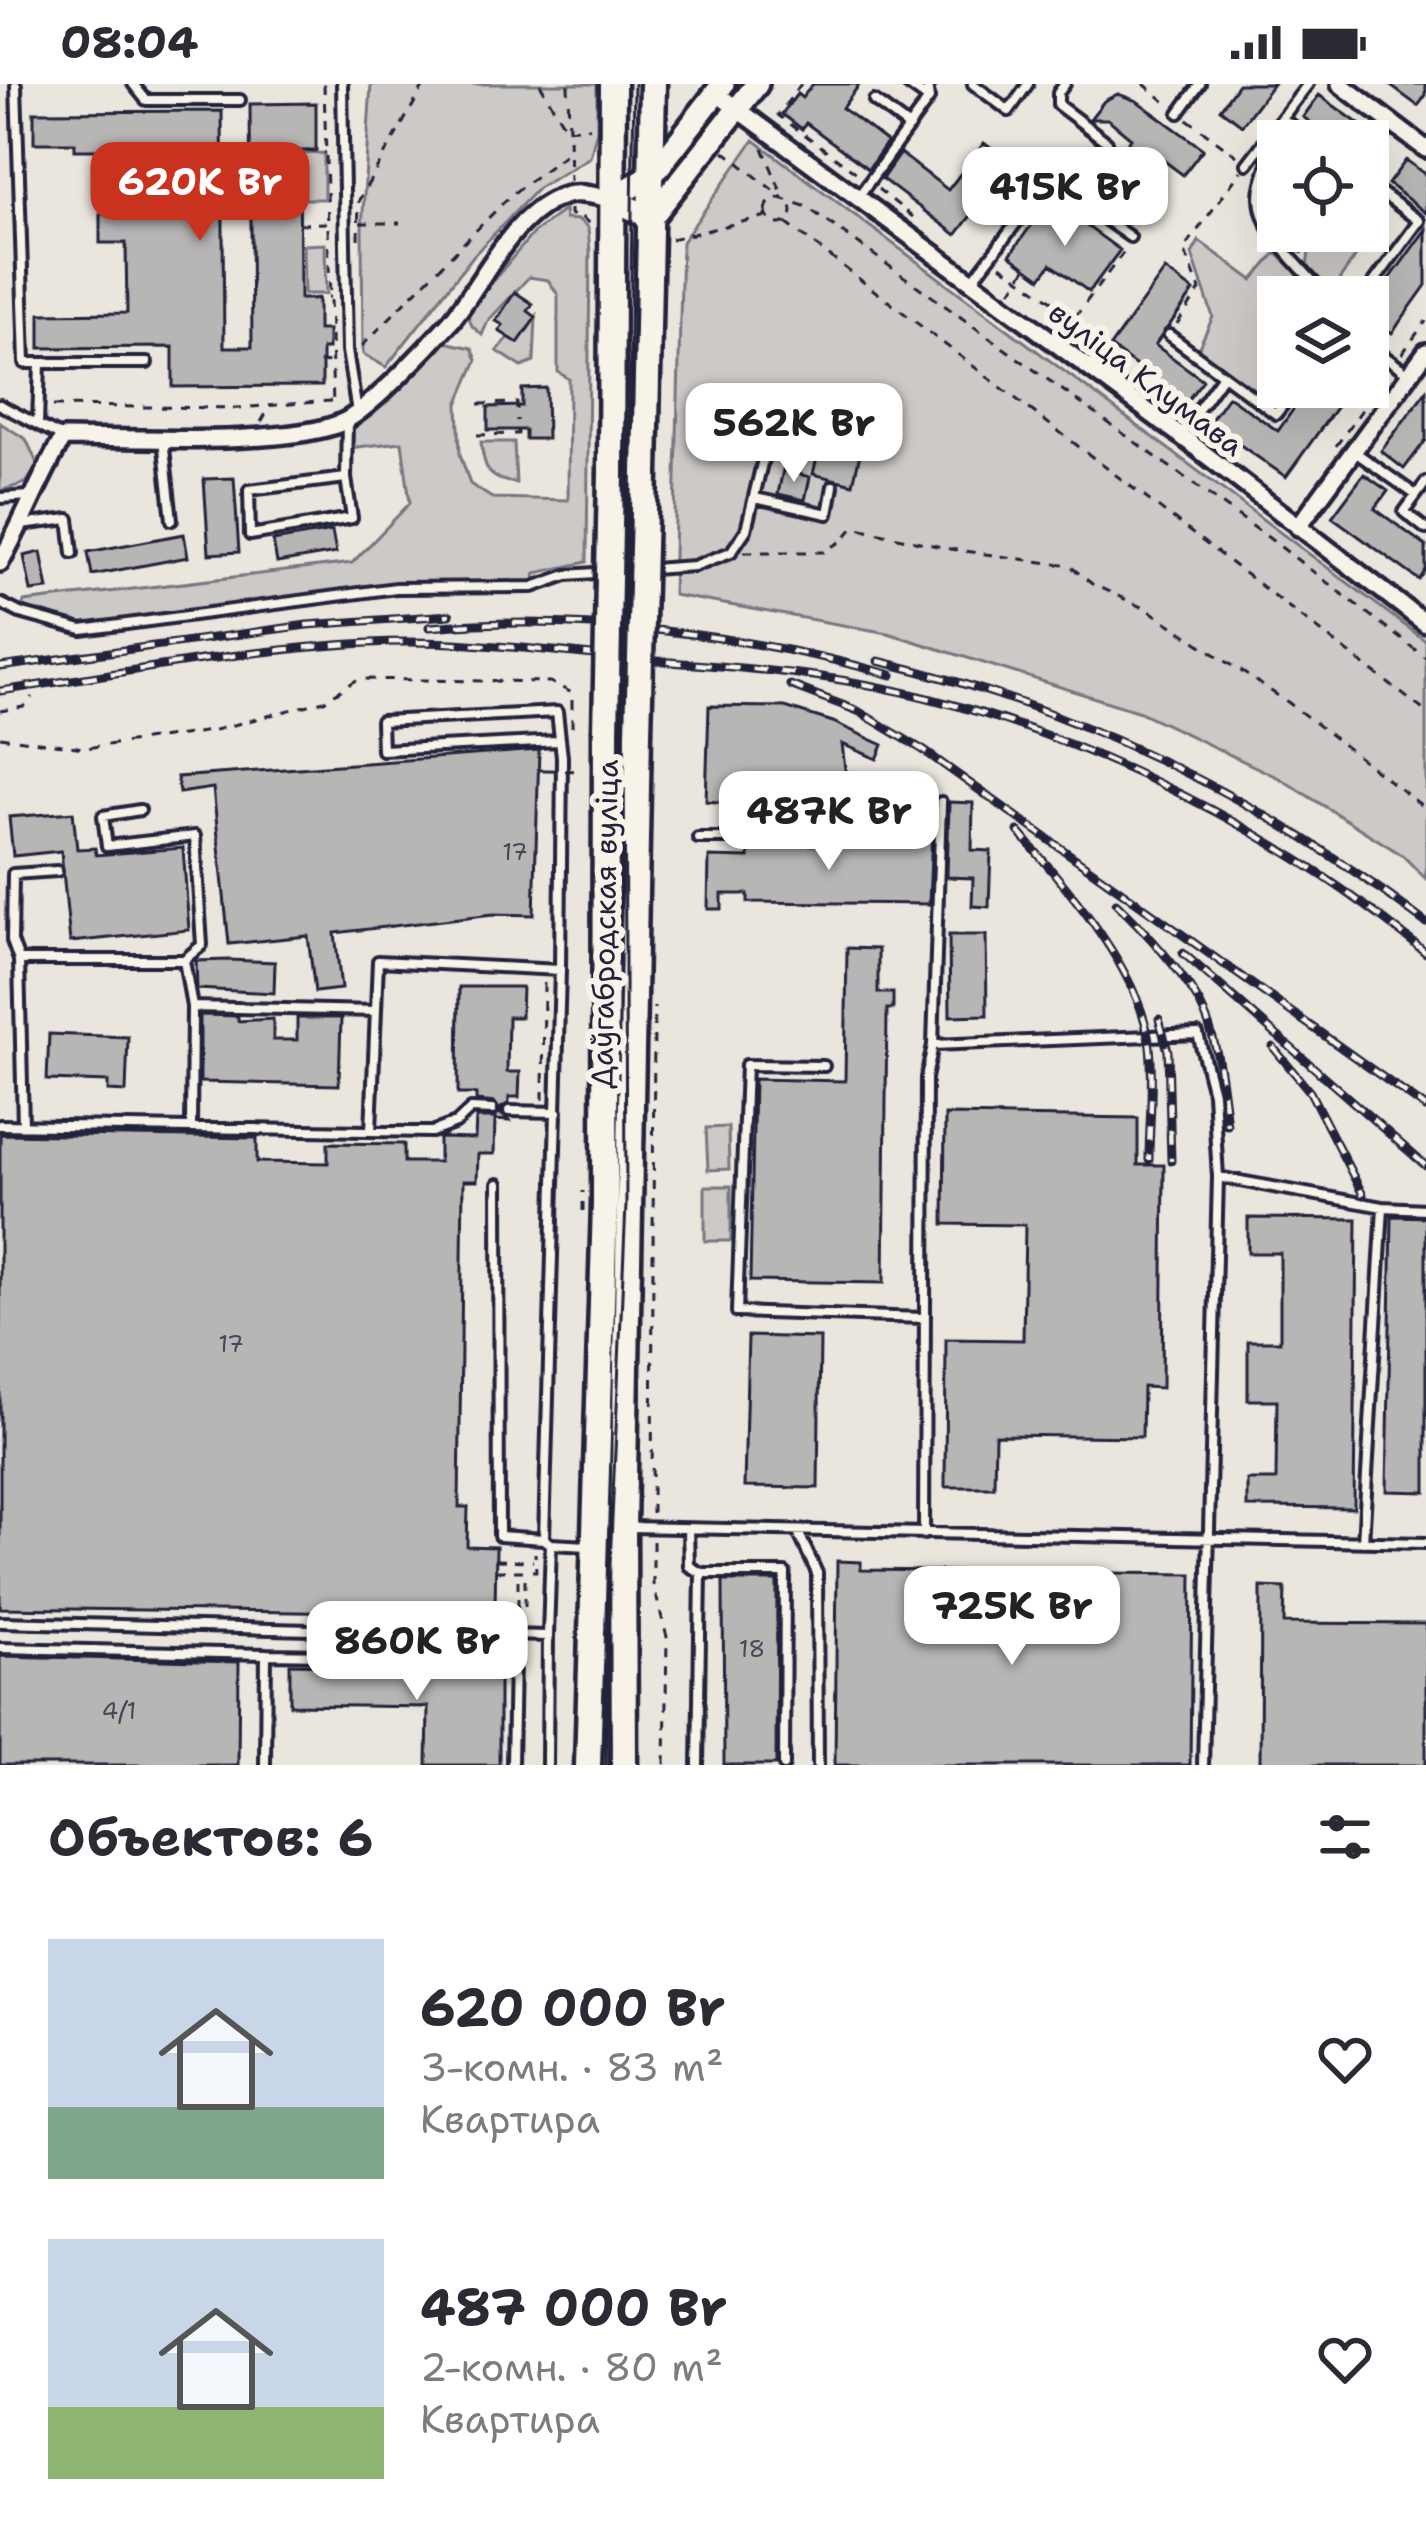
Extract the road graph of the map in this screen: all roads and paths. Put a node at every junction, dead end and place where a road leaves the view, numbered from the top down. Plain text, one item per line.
1 (16, 84) edge
2 (133, 84) edge
3 (324, 84) edge
4 (342, 84) edge
5 (425, 84) edge
6 (540, 84) edge
7 (568, 84) edge
8 (613, 84) edge
9 (653, 84) edge
10 (757, 84) edge
11 (801, 84) edge
12 (907, 84) edge
13 (927, 84) edge
14 (973, 84) edge
15 (1028, 84) edge
16 (1065, 84) edge
17 (1144, 84) edge
18 (1200, 84) edge
19 (1308, 84) edge
20 (1348, 87) edge
21 (720, 88) edge
22 (0, 91) edge
23 (240, 100) dead end
24 (929, 100) junction
25 (874, 101) dead end
26 (737, 109) junction
27 (1179, 113) junction
28 (778, 115) dead end
29 (1282, 118) junction
30 (1285, 120) edge
31 (909, 127) junction
32 (566, 129) junction
33 (760, 140) dead end
34 (1107, 142) dead end
35 (1426, 149) edge
36 (723, 150) dead end
37 (306, 151) dead end
38 (327, 153) junction
39 (1247, 164) junction
40 (654, 172) junction
41 (858, 197) junction
42 (612, 199) junction
43 (784, 199) junction
44 (1389, 199) edge
45 (767, 216) junction
46 (652, 218) junction
47 (329, 223) junction
48 (400, 223) dead end
49 (786, 223) junction
50 (299, 224) dead end
51 (1130, 236) dead end
52 (669, 240) dead end
53 (1126, 249) dead end
54 (1302, 252) edge
55 (990, 257) junction
56 (1027, 267) dead end
57 (1300, 267) junction
58 (1308, 276) edge
59 (1378, 276) edge
60 (1020, 278) junction
61 (971, 283) junction
62 (1010, 292) dead end
63 (332, 297) junction
64 (310, 299) dead end
65 (1426, 321) edge
66 (1169, 335) joint
67 (347, 351) junction
68 (1426, 352) edge
69 (1389, 359) edge
70 (319, 362) dead end
71 (40, 363) junction
72 (147, 363) dead end
73 (332, 363) junction
74 (1403, 369) junction
75 (1223, 375) junction
76 (1257, 400) edge
77 (333, 401) junction
78 (272, 403) junction
79 (479, 404) dead end
80 (0, 405) edge
81 (39, 406) junction
82 (517, 410) dead end
83 (517, 418) dead end
84 (346, 419) junction
85 (38, 424) junction
86 (477, 434) dead end
87 (770, 434) dead end
88 (1180, 435) junction
89 (254, 436) junction
90 (163, 437) junction
91 (63, 438) junction
92 (1332, 452) dead end
93 (1353, 452) junction
94 (346, 478) junction
95 (1426, 482) edge
96 (833, 486) dead end
97 (30, 496) junction
98 (1416, 496) junction
99 (0, 497) edge
100 (755, 498) junction
101 (172, 520) dead end
102 (1291, 522) junction
103 (1426, 529) edge
104 (12, 534) edge
105 (1269, 538) junction
106 (730, 552) junction
107 (73, 553) dead end
108 (0, 563) edge
109 (0, 602) edge
110 (1426, 624) edge
111 (1426, 658) edge
112 (33, 697) dead end
113 (0, 711) edge
114 (1426, 712) edge
115 (575, 730) dead end
116 (0, 737) edge
117 (558, 741) junction
118 (538, 770) dead end
119 (583, 771) dead end
120 (941, 802) dead end
121 (1426, 809) edge
122 (140, 810) dead end
123 (698, 838) dead end
124 (879, 838) dead end
125 (57, 871) dead end
126 (19, 960) junction
127 (184, 960) junction
128 (560, 970) junction
129 (654, 993) dead end
130 (192, 1007) junction
131 (376, 1011) junction
132 (934, 1045) junction
133 (824, 1066) dead end
134 (491, 1110) dead end
135 (509, 1111) dead end
136 (557, 1112) junction
137 (0, 1125) edge
138 (23, 1126) junction
139 (191, 1128) junction
140 (371, 1131) junction
141 (1217, 1177) junction
142 (498, 1184) dead end
143 (1383, 1207) junction
144 (1426, 1209) edge
145 (925, 1318) junction
146 (623, 1527) junction
147 (652, 1528) junction
148 (688, 1529) junction
149 (798, 1532) junction
150 (924, 1534) junction
151 (1209, 1539) junction
152 (548, 1541) junction
153 (1363, 1542) junction
154 (1426, 1543) edge
155 (595, 1547) junction
156 (496, 1560) dead end
157 (535, 1561) dead end
158 (496, 1571) dead end
159 (518, 1571) junction
160 (525, 1571) junction
161 (536, 1571) dead end
162 (700, 1573) junction
163 (525, 1606) dead end
164 (518, 1607) dead end
165 (0, 1622) edge
166 (548, 1636) junction
167 (0, 1648) edge
168 (266, 1654) junction
169 (265, 1765) edge
170 (512, 1765) edge
171 (547, 1765) edge
172 (588, 1765) edge
173 (623, 1765) edge
174 (665, 1765) edge
175 (698, 1765) edge
176 (784, 1765) edge
177 (818, 1765) edge
178 (1203, 1765) edge

1 - 22 lane
1 - 71 lane
2 - 23 lane
3 - 38 path
4 - 67 lane
5 - 48 path
6 - 32 path
7 - 32 path
8 - 42 main road, Даўгабродская вуліца
9 - 40 main road, Даўгабродская вуліца
10 - 26 main road
11 - 28 path
12 - 24 lane
13 - 24 lane
14 - 15 lane
16 - 34 lane
17 - 27 path
18 - 27 lane
19 - 29 lane
20 - 35 street
21 - 26 street, вуліца Клумава
21 - 40 main road
24 - 31 lane
25 - 31 lane
26 - 41 street, вуліца Клумава
26 - 46 main road
27 - 39 path
29 - 30 lane
29 - 39 lane
29 - 57 lane
31 - 41 lane
32 - 67 path
33 - 43 path
36 - 43 path
37 - 38 path
38 - 47 path
39 - 66 path
40 - 42 main road
40 - 46 main road, Даўгабродская вуліца
41 - 61 street, вуліца Клумава
42 - 46 main road
42 - 84 street
42 - 155 main road, Даўгабродская вуліца, bridge
43 - 45 path
43 - 49 path
43 - 105 path
44 - 59 lane
45 - 49 path
45 - 52 path
46 - 146 main road, Даўгабродская вуліца, bridge
47 - 50 path
47 - 63 path
49 - 114 path
51 - 55 lane
53 - 60 path
54 - 57 path
55 - 60 path
55 - 61 lane
56 - 60 path
57 - 58 lane
60 - 62 path
61 - 88 street, вуліца Клумава
63 - 64 path
63 - 73 path
65 - 74 path
66 - 75 lane
67 - 84 lane
68 - 74 street
69 - 74 lane
70 - 73 path
71 - 72 lane
71 - 81 lane
73 - 77 path
74 - 92 path
74 - 93 street
75 - 76 lane
75 - 88 lane
77 - 78 path
77 - 84 path
78 - 81 path
78 - 89 path
79 - 82 path
80 - 85 lane
81 - 85 lane
83 - 86 path
84 - 89 street
84 - 94 lane
85 - 91 lane
87 - 100 lane
88 - 102 street, вуліца Клумава
89 - 90 street
90 - 91 street
90 - 101 lane
91 - 97 street
93 - 98 lane
93 - 102 street
94 - 94 lane
95 - 98 lane
96 - 100 lane
97 - 99 lane
97 - 104 street
98 - 103 lane
100 - 106 lane
102 - 105 path
102 - 110 street, вуліца Клумава
104 - 107 lane
104 - 108 street
105 - 111 path
106 - 109 lane
106 - 121 path
112 - 113 path
115 - 116 path
117 - 117 lane
117 - 128 lane
118 - 119 path, bridge
120 - 132 lane
122 - 127 lane
123 - 124 lane
125 - 126 lane
126 - 127 lane
126 - 138 lane
127 - 130 lane
128 - 131 lane
128 - 136 lane
129 - 147 path
130 - 131 lane
130 - 139 lane
131 - 140 lane
132 - 141 lane
132 - 145 lane
133 - 145 lane
134 - 140 lane
135 - 136 lane
136 - 152 lane
137 - 138 lane
138 - 139 lane
139 - 140 lane
141 - 143 lane
141 - 151 lane
142 - 152 lane
143 - 144 lane
143 - 153 lane
145 - 150 lane
146 - 147 lane
146 - 173 main road, Даўгабродская вуліца
147 - 148 lane
147 - 174 path
148 - 149 lane
148 - 162 lane
149 - 150 lane
149 - 177 lane
150 - 151 lane
151 - 153 lane
151 - 178 lane
152 - 155 lane
152 - 166 lane
153 - 154 lane
155 - 172 main road, Даўгабродская вуліца
156 - 157 path
158 - 159 path
159 - 160 path
159 - 164 path
160 - 161 path
160 - 163 path
162 - 175 lane
162 - 176 lane
165 - 166 lane
166 - 171 lane
167 - 168 lane
168 - 169 lane
168 - 170 lane

